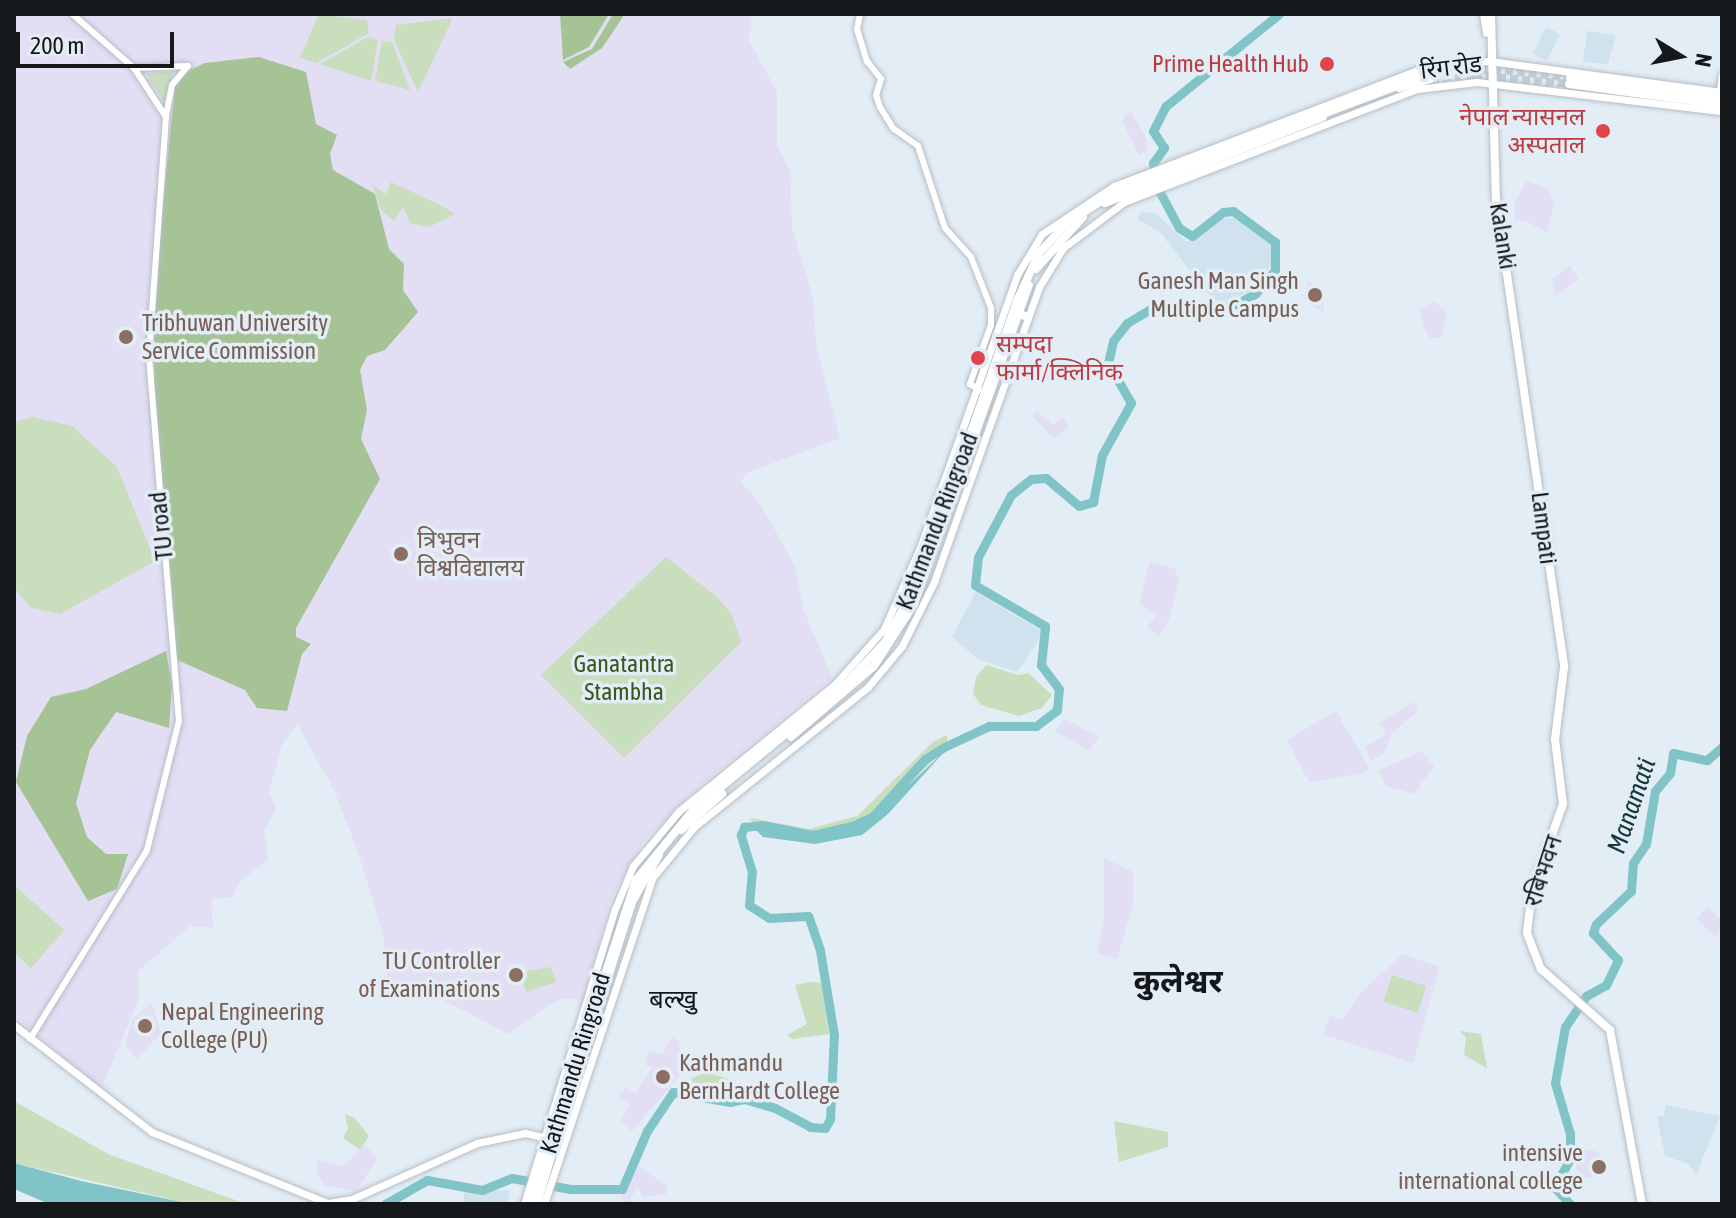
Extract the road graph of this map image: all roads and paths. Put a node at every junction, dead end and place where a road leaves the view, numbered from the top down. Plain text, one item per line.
1 (72, 14) edge
2 (860, 14) edge
3 (1484, 14) edge
4 (1491, 14) edge
5 (1488, 41) junction
6 (1489, 61) junction
7 (134, 68) junction
8 (1722, 75) edge
9 (1431, 76) tunnel mouth
10 (1569, 81) tunnel mouth
11 (1490, 83) junction
12 (1721, 97) edge
13 (1722, 111) edge
14 (166, 117) junction
15 (1186, 169) junction
16 (1134, 189) junction
17 (1016, 313) junction
18 (1028, 317) junction
19 (1525, 389) joint
20 (981, 392) junction
21 (1561, 819) joint
22 (623, 934) junction
23 (14, 1025) edge
24 (30, 1039) junction
25 (553, 1140) junction
26 (537, 1199) edge
27 (524, 1204) edge
28 (1642, 1204) edge

1 - 7 street
2 - 20 street
3 - 5 highway
4 - 5 highway
5 - 6 highway, Kalanki
6 - 11 highway, Kalanki
6 - 12 main road, रिंग रोड
6 - 15 main road, रिंग रोड
7 - 14 street
7 - 14 street, TU road
8 - 12 street
9 - 15 highway, Kathmandu Ringroad
10 - 12 highway
11 - 13 main road
11 - 15 main road
11 - 19 highway, Kalanki
14 - 24 street, TU road
15 - 16 highway, Kathmandu Ringroad
16 - 17 highway, Kathmandu Ringroad
16 - 18 main road
16 - 20 main road
17 - 18 highway
17 - 20 highway, Kathmandu Ringroad
17 - 22 highway, Kathmandu Ringroad
18 - 22 main road
19 - 21 highway, Lampati
20 - 22 highway, Kathmandu Ringroad
20 - 25 main road
21 - 28 highway, रबिभवन
22 - 25 highway, Kathmandu Ringroad
22 - 25 main road
23 - 24 main road
24 - 25 main road
25 - 26 highway, Kathmandu Ringroad
26 - 27 main road

